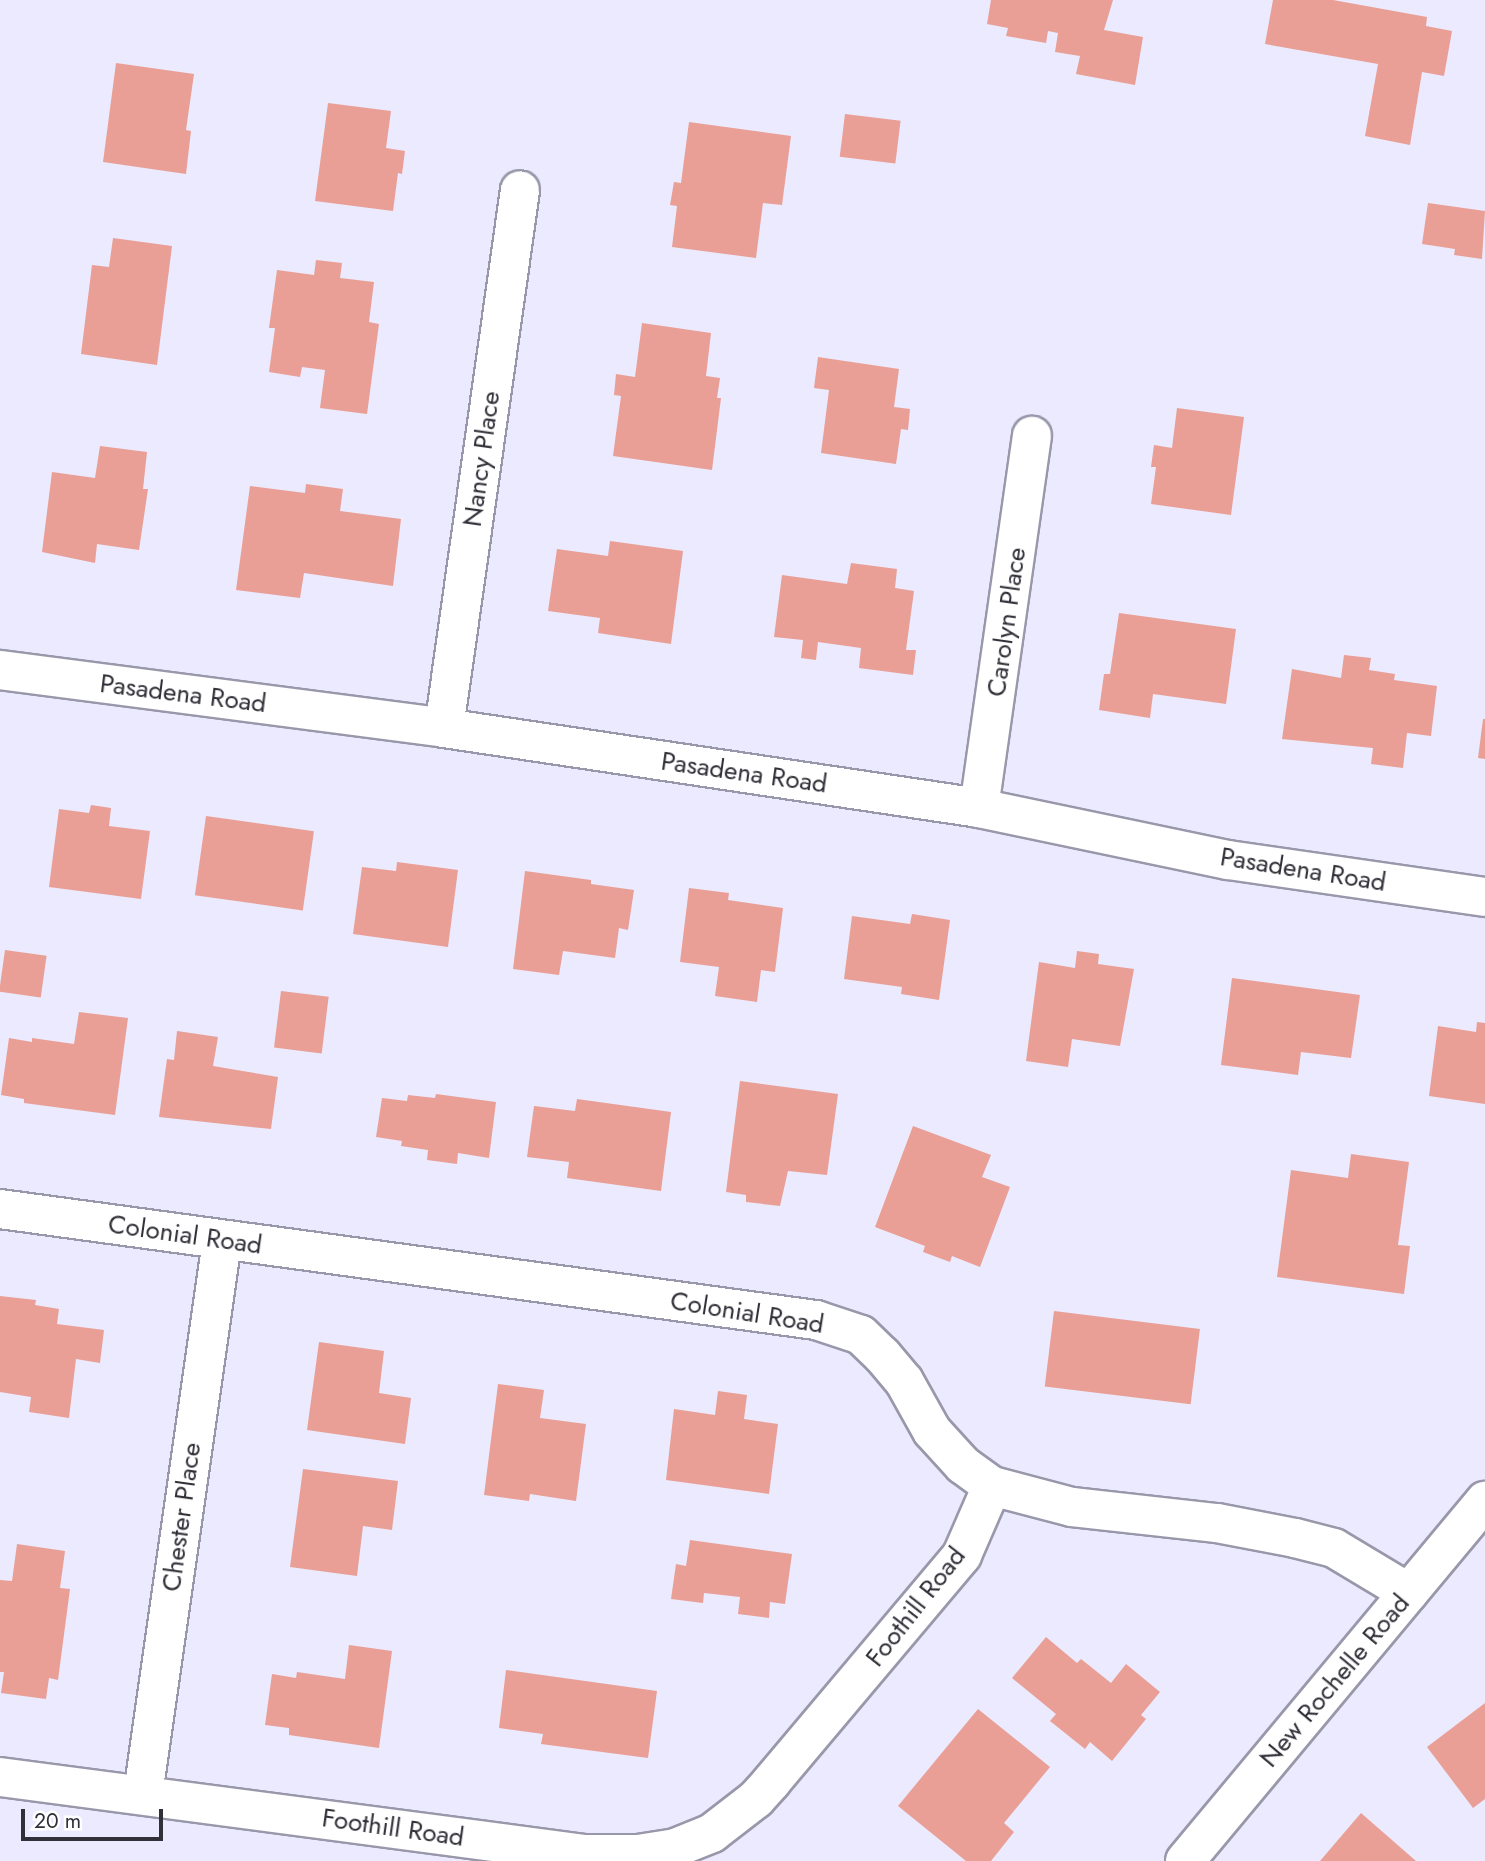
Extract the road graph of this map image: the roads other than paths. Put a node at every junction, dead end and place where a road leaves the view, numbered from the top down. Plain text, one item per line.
1 (520, 190) dead end
2 (1032, 436) dead end
3 (0, 670) edge
4 (444, 728) junction
5 (979, 808) junction
6 (1485, 897) edge
7 (0, 1209) edge
8 (222, 1241) junction
9 (992, 1486) junction
10 (1485, 1501) edge
11 (1409, 1592) junction
12 (0, 1777) edge
13 (143, 1794) junction
14 (1185, 1861) edge

1 - 4 street, Nancy Place
2 - 5 street, Carolyn Place
3 - 4 street, Pasadena Road
4 - 5 street, Pasadena Road
5 - 6 street, Pasadena Road
7 - 8 street, Colonial Road
8 - 9 street, Colonial Road
8 - 13 street, Chester Place
9 - 11 street, Colonial Road
9 - 13 street, Foothill Road
10 - 11 street, New Rochelle Road
11 - 14 street, New Rochelle Road
12 - 13 street, Foothill Road

